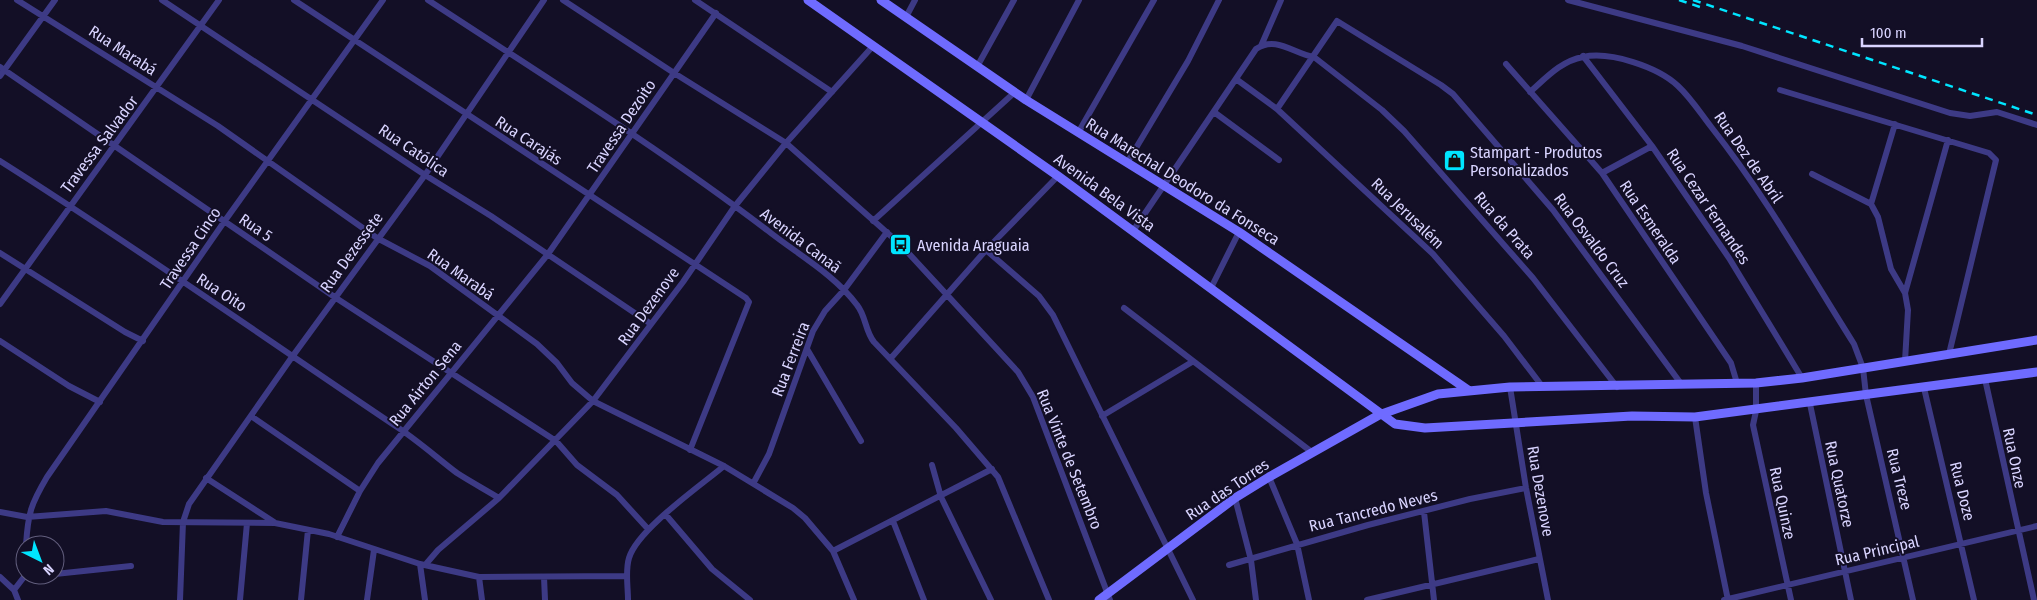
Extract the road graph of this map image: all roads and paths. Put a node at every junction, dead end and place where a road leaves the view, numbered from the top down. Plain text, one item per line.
1 (16, 0) edge
2 (55, 0) edge
3 (162, 0) edge
4 (219, 0) edge
5 (294, 0) edge
6 (383, 0) edge
7 (428, 0) edge
8 (544, 0) edge
9 (563, 0) edge
10 (695, 0) edge
11 (808, 0) edge
12 (881, 0) edge
13 (915, 0) edge
14 (1014, 0) edge
15 (1079, 0) edge
16 (1154, 0) edge
17 (1219, 0) edge
18 (1281, 0) edge
19 (1568, 0) edge
20 (716, 13) junction
21 (44, 16) junction
22 (906, 17) junction
23 (201, 27) junction
24 (354, 41) junction
25 (873, 46) junction
26 (1258, 48) junction
27 (510, 54) junction
28 (1584, 56) junction
29 (1314, 57) junction
30 (1506, 64) dead end
31 (978, 66) junction
32 (3, 68) edge
33 (674, 73) junction
34 (0, 76) edge
35 (1236, 79) junction
36 (157, 88) junction
37 (1780, 90) dead end
38 (832, 92) junction
39 (1015, 92) junction
40 (1530, 92) junction
41 (312, 98) junction
42 (1026, 100) junction
43 (1277, 108) junction
44 (1214, 112) junction
45 (467, 115) junction
46 (982, 124) junction
47 (1896, 124) junction
48 (2037, 125) edge
49 (1078, 133) junction
50 (632, 134) junction
51 (1948, 140) junction
52 (786, 143) junction
53 (113, 145) junction
54 (1652, 146) junction
55 (268, 160) junction
56 (1279, 160) dead end
57 (0, 161) edge
58 (1127, 163) junction
59 (1602, 173) junction
60 (1812, 174) dead end
61 (425, 175) junction
62 (1058, 176) junction
63 (1165, 186) junction
64 (590, 196) junction
65 (1871, 204) junction
66 (70, 206) junction
67 (735, 206) junction
68 (873, 221) junction
69 (224, 222) junction
70 (1134, 231) junction
71 (887, 232) junction
72 (1239, 232) junction
73 (377, 238) junction
74 (986, 250) junction
75 (0, 253) edge
76 (548, 254) junction
77 (694, 265) junction
78 (23, 270) junction
79 (183, 283) junction
80 (1211, 288) junction
81 (844, 290) junction
82 (1905, 293) junction
83 (947, 294) junction
84 (336, 298) junction
85 (0, 304) edge
86 (1124, 308) dead end
87 (497, 317) junction
88 (651, 324) junction
89 (142, 340) junction
90 (2037, 340) edge
91 (0, 341) edge
92 (807, 349) junction
93 (1949, 354) junction
94 (292, 356) junction
95 (891, 358) junction
96 (1906, 361) junction
97 (1192, 362) junction
98 (1863, 368) junction
99 (2037, 372) edge
100 (450, 373) junction
101 (1802, 378) junction
102 (1985, 379) junction
103 (1737, 383) junction
104 (1756, 383) junction
105 (1682, 385) junction
106 (1542, 386) junction
107 (1510, 387) junction
108 (1617, 387) junction
109 (1924, 388) junction
110 (1468, 390) junction
111 (1866, 395) junction
112 (593, 401) junction
113 (100, 402) junction
114 (1810, 404) junction
115 (1756, 411) junction
116 (1379, 415) junction
117 (252, 416) junction
118 (1102, 416) junction
119 (1696, 418) junction
120 (1516, 424) junction
121 (404, 432) junction
122 (556, 441) junction
123 (861, 441) dead end
124 (690, 450) junction
125 (1312, 453) junction
126 (932, 465) dead end
127 (724, 466) junction
128 (992, 469) junction
129 (206, 478) junction
130 (1269, 478) junction
131 (754, 482) junction
132 (1526, 488) junction
133 (360, 491) junction
134 (941, 497) junction
135 (500, 498) junction
136 (1235, 498) junction
137 (0, 512) edge
138 (1424, 512) junction
139 (666, 515) junction
140 (27, 517) junction
141 (893, 521) junction
142 (183, 522) junction
143 (248, 522) junction
144 (275, 523) junction
145 (2037, 526) edge
146 (648, 529) junction
147 (308, 530) junction
148 (2017, 531) junction
149 (26, 535) edge
150 (337, 537) junction
151 (1297, 544) junction
152 (1962, 544) junction
153 (1168, 547) junction
154 (374, 550) junction
155 (833, 551) junction
156 (1904, 557) junction
157 (1539, 558) junction
158 (1251, 560) junction
159 (423, 564) junction
160 (1229, 565) dead end
161 (131, 566) dead end
162 (1845, 571) junction
163 (65, 573) edge
164 (627, 576) junction
165 (0, 577) edge
166 (479, 577) junction
167 (544, 577) junction
168 (1432, 584) junction
169 (18, 585) edge
170 (1788, 585) junction
171 (14, 590) junction
172 (1109, 597) edge
173 (18, 600) edge
174 (180, 600) edge
175 (240, 600) edge
176 (301, 600) edge
177 (367, 600) edge
178 (425, 600) edge
179 (482, 600) edge
180 (545, 600) edge
181 (628, 600) edge
182 (750, 600) edge
183 (854, 600) edge
184 (924, 600) edge
185 (991, 600) edge
186 (1049, 600) edge
187 (1099, 600) edge
188 (1193, 600) edge
189 (1256, 600) edge
190 (1310, 600) edge
191 (1370, 600) edge
192 (1434, 600) edge
193 (1548, 600) edge
194 (1727, 600) edge
195 (1791, 600) edge
196 (1851, 600) edge
197 (1912, 600) edge
198 (1974, 600) edge
199 (2034, 600) edge

1 - 21 street, Rua Marabá
2 - 21 street
3 - 23 street, Rua Católica
4 - 23 street, Travessa Salvador
5 - 24 street, Rua Carajás
6 - 24 street, Travessa Cinco
7 - 27 street, Avenida Canaã
8 - 27 street, Rua Dezessete
9 - 33 street
10 - 20 street
11 - 25 street, Avenida Bela Vista
12 - 22 street, Rua Marechal Deodoro da Fonseca
13 - 22 street
14 - 31 street
15 - 42 street
16 - 49 street
17 - 58 street
18 - 26 street
19 - 48 street
20 - 33 street, Travessa Dezoito
20 - 38 street
21 - 32 street
21 - 36 street, Rua Marabá
22 - 31 street, Rua Marechal Deodoro da Fonseca
23 - 36 street, Travessa Salvador
23 - 41 street, Rua Católica
24 - 41 street, Travessa Cinco
24 - 45 street, Rua Carajás
25 - 38 street, Rua Dezenove
25 - 46 street, Avenida Bela Vista
26 - 29 street, Rua da Prata
26 - 35 street
27 - 45 street, Rua Dezessete
27 - 50 street, Avenida Canaã
28 - 40 street, Rua Dez de Abril
28 - 54 street, Rua Cezar Fernandes
28 - 98 street, Rua Dez de Abril
29 - 43 street
29 - 105 street, Rua Osvaldo Cruz
29 - 108 street, Rua da Prata
30 - 40 street, Rua Esmeralda
31 - 39 street, Rua Marechal Deodoro da Fonseca
32 - 34 street
32 - 53 street, Rua 5
33 - 50 street, Travessa Dezoito
33 - 52 street
35 - 43 street, Rua Jerusalém
35 - 44 street
36 - 53 street, Travessa Salvador
36 - 55 street, Rua Marabá
37 - 47 street
38 - 52 street, Rua Dezenove
39 - 42 street, Rua Marechal Deodoro da Fonseca
39 - 46 street
40 - 59 street, Rua Esmeralda
41 - 55 street, Travessa Cinco
41 - 61 street, Rua Católica
42 - 49 street, Rua Marechal Deodoro da Fonseca
43 - 106 street, Rua Jerusalém
44 - 56 street
44 - 63 street
45 - 61 street, Rua Dezessete
45 - 64 street, Rua Carajás
46 - 62 street, Avenida Bela Vista
46 - 68 street
47 - 51 street
47 - 65 street
49 - 58 street, Rua Marechal Deodoro da Fonseca
50 - 64 street, Travessa Dezoito
50 - 67 street, Avenida Canaã
51 - 82 street
51 - 93 street
52 - 67 street, Rua Dezenove
52 - 68 street
53 - 66 street, Travessa Salvador
53 - 69 street, Rua 5
54 - 59 street
54 - 101 street, Rua Cezar Fernandes
55 - 69 street, Travessa Cinco
55 - 73 street, Rua Marabá
57 - 66 street, Rua Oito
58 - 63 street, Rua Marechal Deodoro da Fonseca
59 - 103 street, Rua Esmeralda
60 - 65 street
61 - 73 street, Rua Dezessete
61 - 76 street, Rua Católica
62 - 70 street, Avenida Bela Vista
62 - 74 street
63 - 70 street
63 - 72 street, Rua Marechal Deodoro da Fonseca
64 - 76 street, Travessa Dezoito
64 - 77 street, Rua Carajás
65 - 82 street
66 - 78 street, Travessa Salvador
66 - 79 street, Rua Oito
67 - 77 street, Rua Dezenove
67 - 81 street, Avenida Canaã
68 - 71 street
69 - 79 street, Travessa Cinco
69 - 84 street, Rua 5
70 - 80 street, Avenida Bela Vista
71 - 81 street, Rua Ferreira
71 - 83 street
72 - 80 street
72 - 110 street, Rua Marechal Deodoro da Fonseca
73 - 84 street, Rua Dezessete
73 - 87 street, Rua Marabá
74 - 83 street
74 - 118 street
75 - 78 street
76 - 87 street, Rua Airton Sena
76 - 88 street, Rua Católica
77 - 88 street, Rua Dezenove
77 - 124 street, Rua Carajás
78 - 85 street, Travessa Salvador
78 - 89 street
79 - 89 street, Travessa Cinco
79 - 94 street, Rua Oito
80 - 116 street, Avenida Bela Vista
81 - 92 street, Rua Ferreira
81 - 95 street, Avenida Canaã
82 - 96 street
83 - 95 street
83 - 172 street, Rua Vinte de Setembro
84 - 94 street, Rua Dezessete
84 - 100 street, Rua 5
86 - 97 street
87 - 100 street, Rua Airton Sena
87 - 112 street, Rua Marabá
88 - 112 street, Rua Dezenove
89 - 113 street, Travessa Cinco
90 - 93 street, Rua das Torres
91 - 113 street
92 - 123 street
92 - 131 street, Rua Ferreira
93 - 96 street, Rua das Torres
94 - 117 street, Rua Dezessete
94 - 121 street, Rua Oito
95 - 128 street, Avenida Canaã
96 - 98 street, Rua das Torres
97 - 118 street
97 - 125 street
98 - 101 street, Rua das Torres
98 - 111 street, Rua Dez de Abril
99 - 102 street, Avenida Bela Vista
100 - 121 street, Rua Airton Sena
100 - 122 street, Rua 5
101 - 104 street, Rua das Torres
102 - 109 street, Avenida Bela Vista
102 - 148 street, Rua Onze
103 - 104 street, Rua das Torres
103 - 105 street, Rua das Torres
104 - 115 street, Rua Quinze
105 - 108 street, Rua das Torres
106 - 107 street, Rua das Torres
106 - 108 street, Rua das Torres
107 - 110 street, Rua das Torres
107 - 120 street, Rua Dezenove
109 - 111 street, Avenida Bela Vista
109 - 152 street, Rua Doze
110 - 116 street, Rua das Torres
111 - 114 street, Avenida Bela Vista
111 - 156 street, Rua Treze
112 - 122 street, Rua Dezenove
112 - 124 street, Rua Marabá
113 - 140 street, Travessa Cinco
114 - 115 street, Avenida Bela Vista
114 - 162 street, Rua Quatorze
115 - 119 street, Avenida Bela Vista
115 - 170 street, Rua Quinze
116 - 120 street, Avenida Bela Vista
116 - 125 street, Rua das Torres
117 - 129 street, Rua Dezessete
117 - 133 street
118 - 153 street
119 - 120 street, Avenida Bela Vista
119 - 194 street
120 - 132 street, Rua Dezenove
121 - 133 street, Rua Airton Sena
121 - 135 street, Rua Oito
122 - 135 street, Rua Dezenove
122 - 146 street, Rua 5
124 - 127 street, Rua Marabá
125 - 130 street, Rua das Torres
126 - 134 street
127 - 131 street, Rua Marabá
127 - 139 street
128 - 134 street
128 - 186 street, Avenida Canaã
129 - 142 street, Rua Dezessete
129 - 144 street
130 - 136 street, Rua das Torres
130 - 151 street
131 - 155 street, Rua Marabá
132 - 138 street, Rua Tancredo Neves
132 - 157 street, Rua Dezenove
133 - 150 street, Rua Airton Sena
134 - 141 street
134 - 185 street
135 - 159 street, Rua Dezenove
136 - 153 street, Rua das Torres
136 - 158 street
137 - 140 street
138 - 151 street, Rua Tancredo Neves
138 - 168 street
139 - 146 street
139 - 182 street
140 - 142 street
140 - 149 street
141 - 155 street
141 - 184 street
142 - 143 street
142 - 174 street, Rua Dezessete
143 - 144 street
143 - 175 street
144 - 147 street
145 - 148 street, Rua Principal
146 - 164 street
147 - 150 street
147 - 176 street
148 - 152 street, Rua Principal
148 - 199 street, Rua Onze
150 - 154 street
151 - 158 street, Rua Tancredo Neves
151 - 190 street
152 - 156 street, Rua Principal
152 - 198 street, Rua Doze
153 - 172 street, Rua das Torres
153 - 188 street
154 - 159 street
154 - 177 street
155 - 183 street, Rua Marabá
156 - 162 street, Rua Principal
156 - 197 street, Rua Treze
157 - 168 street
157 - 193 street, Rua Dezenove
158 - 160 street, Rua Tancredo Neves
158 - 189 street
159 - 166 street
159 - 178 street
161 - 163 street
162 - 170 street, Rua Principal
162 - 196 street, Rua Quatorze
164 - 167 street
164 - 181 street
165 - 171 street
166 - 167 street
166 - 179 street
167 - 180 street
168 - 191 street
168 - 192 street
169 - 171 street
170 - 194 street, Rua Principal
170 - 195 street, Rua Quinze
171 - 173 street
172 - 187 street, Rua das Torres

